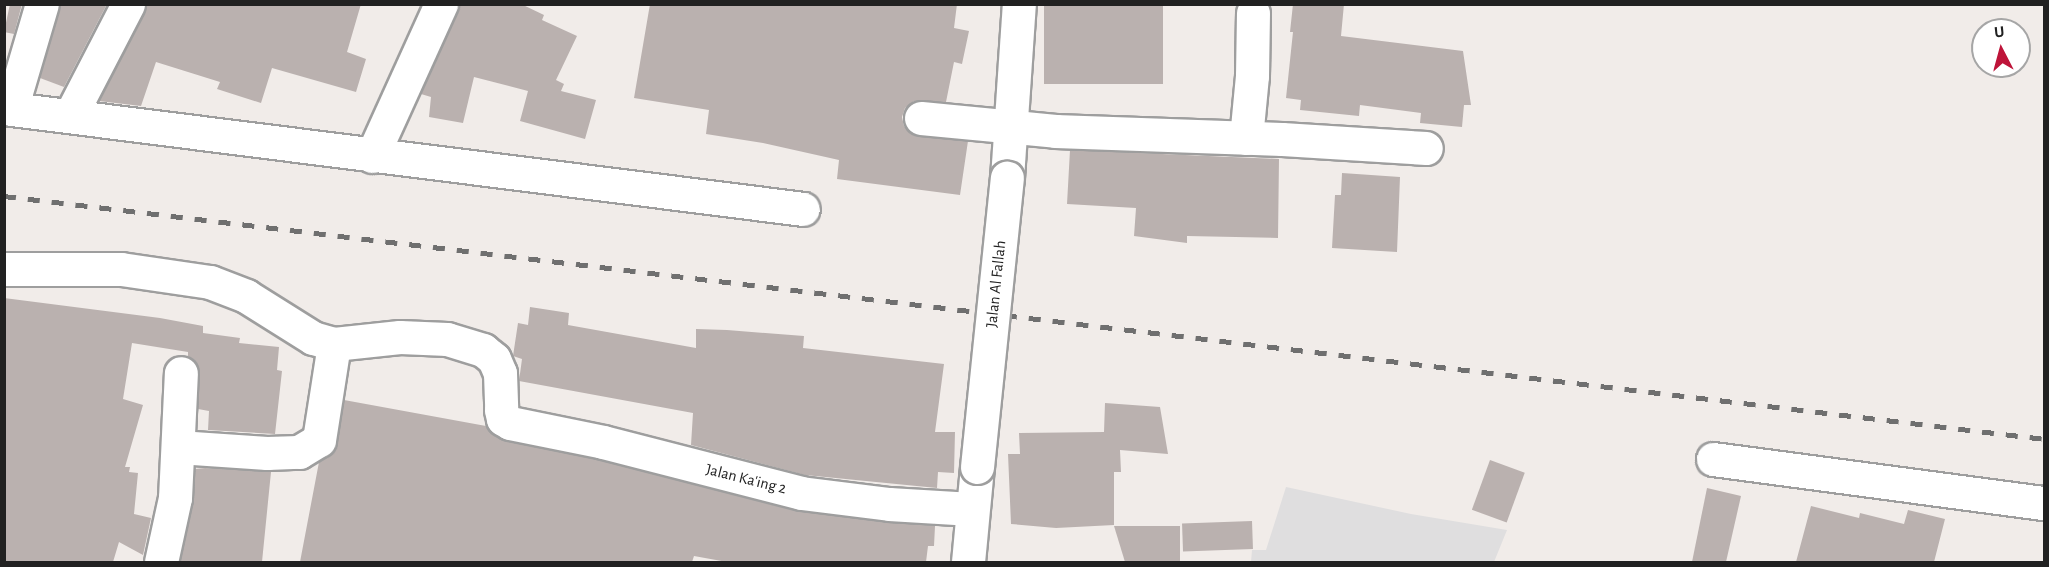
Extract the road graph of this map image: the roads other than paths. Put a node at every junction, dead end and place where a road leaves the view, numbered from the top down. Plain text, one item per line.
1 (42, 4) edge
2 (128, 4) edge
3 (441, 4) edge
4 (1019, 4) edge
5 (1253, 13) dead end
6 (8, 108) edge
7 (70, 116) junction
8 (921, 118) dead end
9 (1009, 125) junction
10 (1246, 138) junction
11 (1426, 148) dead end
12 (372, 156) junction
13 (803, 209) dead end
14 (4, 268) edge
15 (334, 344) junction
16 (181, 373) dead end
17 (178, 447) junction
18 (1713, 459) dead end
19 (2044, 503) edge
20 (972, 509) junction
21 (161, 562) edge
22 (968, 562) edge

1 - 6 street
2 - 7 street
3 - 12 street
4 - 9 street, Jalan Al Fallah
5 - 10 street
6 - 7 street
7 - 12 street
8 - 9 street
9 - 10 street
9 - 20 street, Jalan Al Fallah, bridge
10 - 11 street
12 - 13 street
14 - 15 street
15 - 17 street
15 - 20 street, Jalan Ka'ing 2
16 - 17 street
17 - 21 street
18 - 19 street
20 - 22 street, Jalan Al Fallah

